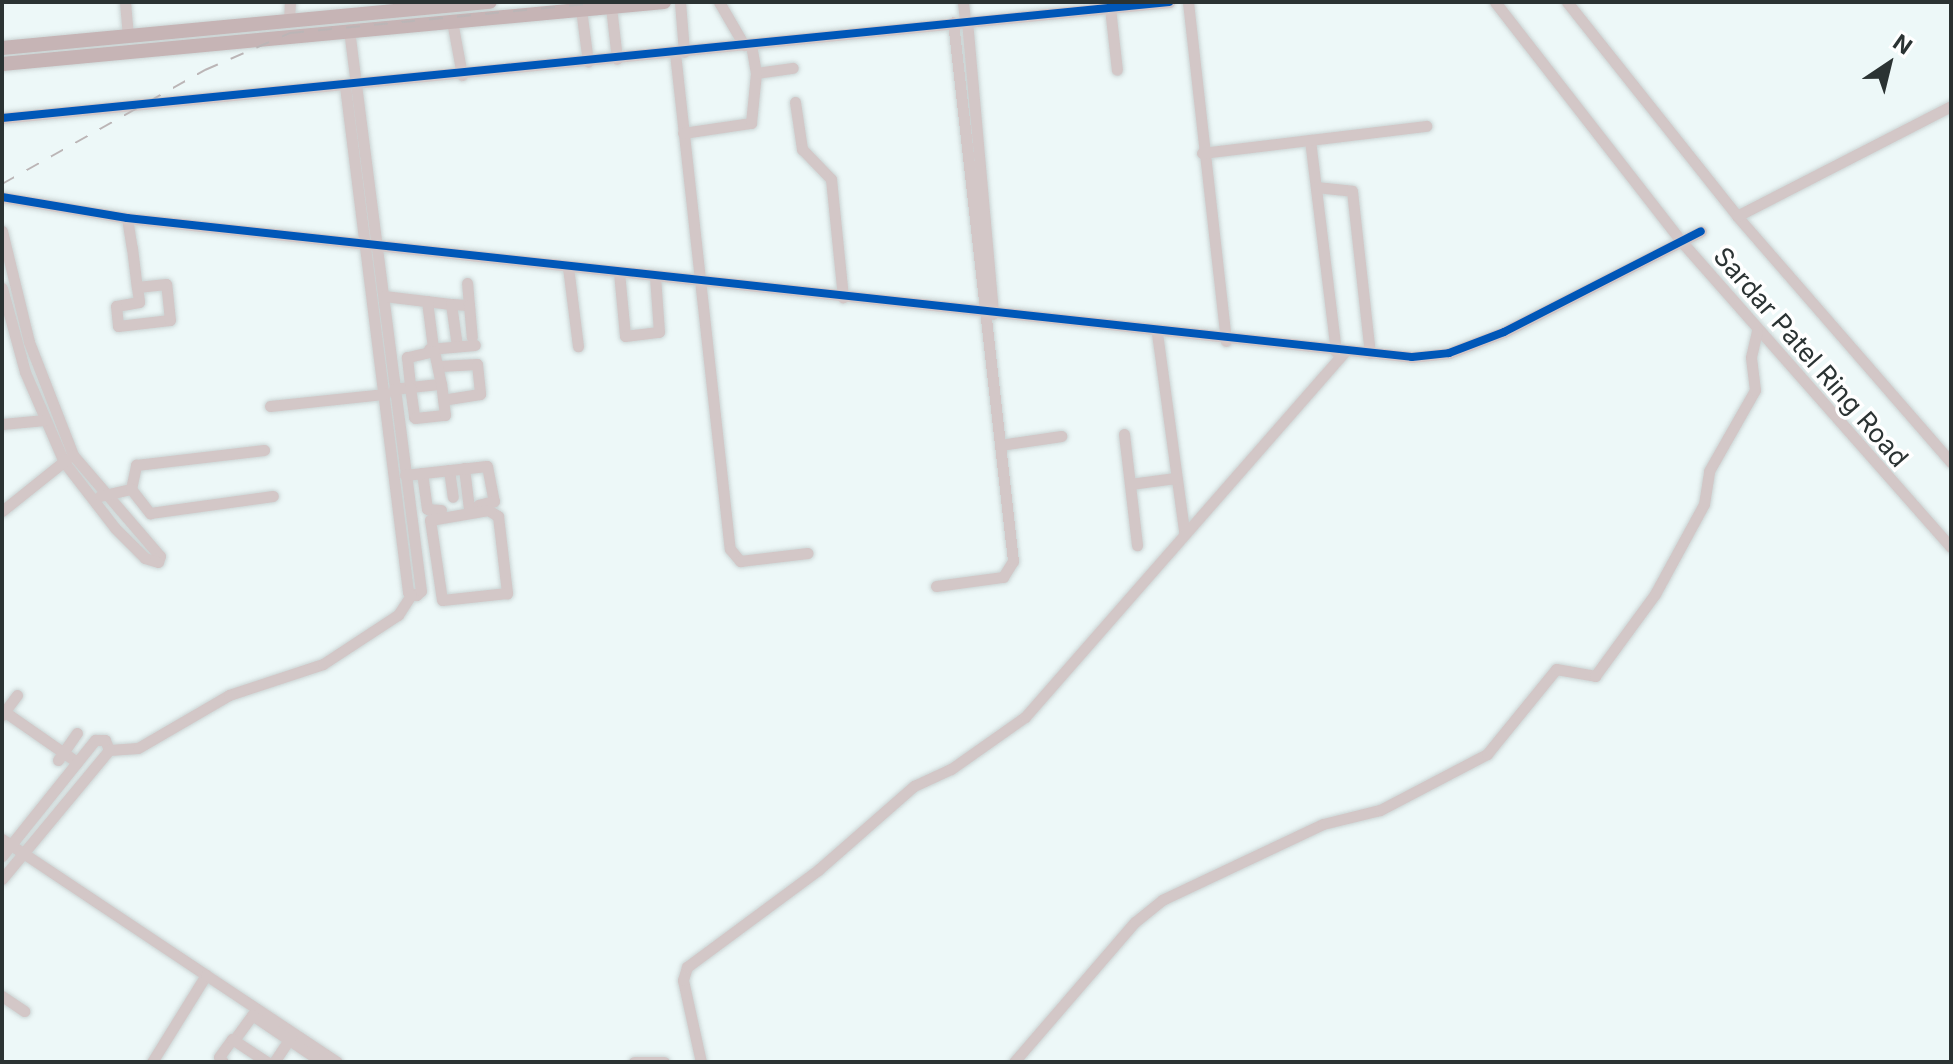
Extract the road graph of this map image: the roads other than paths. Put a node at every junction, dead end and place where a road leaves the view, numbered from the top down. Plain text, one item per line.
1 (125, 2) edge
2 (290, 2) edge
3 (490, 2) edge
4 (664, 2) edge
5 (680, 2) edge
6 (719, 2) edge
7 (963, 2) edge
8 (1169, 2) edge
9 (1188, 2) edge
10 (1495, 2) edge
11 (1567, 2) edge
12 (611, 7) junction
13 (1110, 8) junction
14 (581, 9) junction
15 (289, 20) junction
16 (452, 21) junction
17 (962, 21) junction
18 (349, 30) junction
19 (128, 36) junction
20 (748, 44) junction
21 (2, 48) edge
22 (680, 52) junction
23 (617, 59) junction
24 (588, 62) junction
25 (2, 64) edge
26 (793, 68) dead end
27 (1117, 70) dead end
28 (756, 73) junction
29 (462, 75) junction
30 (351, 86) junction
31 (795, 102) dead end
32 (1951, 106) edge
33 (2, 118) edge
34 (1426, 126) dead end
35 (683, 133) junction
36 (1310, 140) junction
37 (1202, 153) junction
38 (1316, 187) junction
39 (4, 200) edge
40 (1737, 216) junction
41 (127, 218) junction
42 (2, 231) edge
43 (1701, 231) dead end
44 (1681, 241) junction
45 (371, 245) junction
46 (568, 267) junction
47 (619, 272) junction
48 (655, 276) junction
49 (698, 281) junction
50 (467, 283) dead end
51 (137, 287) junction
52 (2, 288) edge
53 (384, 296) junction
54 (843, 297) junction
55 (427, 301) junction
56 (451, 304) junction
57 (469, 305) junction
58 (988, 314) junction
59 (1757, 332) junction
60 (1157, 333) junction
61 (1226, 341) junction
62 (457, 346) junction
63 (578, 346) dead end
64 (433, 348) junction
65 (413, 350) dead end
66 (1340, 351) junction
67 (1370, 353) junction
68 (439, 366) junction
69 (38, 367) junction
70 (25, 372) junction
71 (441, 384) junction
72 (410, 387) junction
73 (390, 391) junction
74 (443, 400) junction
75 (270, 406) dead end
76 (45, 420) junction
77 (2, 424) edge
78 (1124, 434) dead end
79 (1061, 436) dead end
80 (1000, 445) junction
81 (264, 450) dead end
82 (69, 458) junction
83 (1951, 462) edge
84 (464, 468) junction
85 (449, 470) junction
86 (422, 473) junction
87 (405, 475) junction
88 (1176, 478) junction
89 (1130, 484) junction
90 (131, 489) junction
91 (273, 496) dead end
92 (453, 497) dead end
93 (98, 498) junction
94 (426, 502) junction
95 (409, 504) junction
96 (469, 507) junction
97 (2, 511) edge
98 (1184, 531) junction
99 (1137, 545) dead end
100 (1951, 547) edge
101 (808, 553) dead end
102 (435, 561) junction
103 (417, 563) junction
104 (936, 586) dead end
105 (411, 595) junction
106 (17, 695) dead end
107 (3, 713) edge
108 (77, 733) dead end
109 (109, 750) junction
110 (61, 756) junction
111 (77, 762) junction
112 (6, 842) edge
113 (22, 853) junction
114 (2, 856) edge
115 (2, 879) edge
116 (206, 975) junction
117 (2, 996) edge
118 (24, 1011) dead end
119 (291, 1036) junction
120 (234, 1040) junction
121 (262, 1061) edge
122 (152, 1062) edge
123 (223, 1062) edge
124 (274, 1062) edge
125 (322, 1062) edge
126 (337, 1062) edge
127 (634, 1062) edge
128 (664, 1062) edge
129 (701, 1062) edge
130 (1014, 1062) edge

1 - 19 street
2 - 15 street
3 - 15 main road
4 - 12 main road
5 - 22 street
6 - 20 street
7 - 17 street
8 - 13 street
9 - 37 street
10 - 44 street, Sardar Patel Ring Road
11 - 40 street, Sardar Patel Ring Road
12 - 14 main road
12 - 23 street
13 - 17 street
13 - 27 street
14 - 16 main road
14 - 24 street
15 - 19 main road
16 - 18 main road
16 - 29 street
17 - 20 street
17 - 58 street
18 - 25 main road
18 - 30 street
19 - 21 main road
20 - 22 street
20 - 28 street
22 - 23 street
22 - 35 street
23 - 24 street
24 - 29 street
26 - 28 street
28 - 35 street
29 - 30 street
30 - 33 street
30 - 45 street
31 - 54 street
32 - 40 street
34 - 36 street
35 - 49 street
36 - 37 street
36 - 38 street
37 - 61 street
38 - 66 street
38 - 67 street
39 - 41 street
40 - 83 street, Sardar Patel Ring Road
41 - 45 street
41 - 51 street
42 - 69 street
43 - 44 street
44 - 59 street, Sardar Patel Ring Road
44 - 67 street
45 - 46 street
45 - 53 street
45 - 73 street
46 - 47 street
46 - 63 street
47 - 48 street
47 - 48 street
48 - 49 street
49 - 54 street
49 - 101 street
50 - 57 street
51 - 51 street
52 - 70 street
53 - 55 street
53 - 73 street
54 - 58 street
55 - 56 street
55 - 64 street
56 - 57 street
56 - 62 street
57 - 62 street
58 - 60 street
58 - 80 street
59 - 100 street, Sardar Patel Ring Road
59 - 130 street
60 - 61 street
60 - 88 street
61 - 66 street
62 - 64 street
64 - 65 street
66 - 67 street
66 - 98 street
68 - 71 street
68 - 72 street
68 - 74 street
69 - 70 street
69 - 82 street
70 - 76 street
71 - 72 street
71 - 74 street
72 - 73 street
72 - 74 street
73 - 75 street
73 - 87 street
73 - 105 street
76 - 77 street
76 - 82 street
78 - 89 street
79 - 80 street
80 - 104 street
81 - 90 street
82 - 93 street
82 - 97 street
84 - 85 street
84 - 96 street
84 - 96 street
85 - 86 street
85 - 92 street
86 - 87 street
86 - 94 street
87 - 95 street
88 - 89 street
88 - 98 street
89 - 99 street
90 - 91 street
90 - 93 street
93 - 93 street
94 - 95 street
94 - 96 street
95 - 103 street
98 - 129 street
102 - 102 street
102 - 103 street
103 - 105 street
105 - 109 street
106 - 107 street
107 - 110 street
108 - 110 street
109 - 111 street
109 - 113 street
110 - 111 street
111 - 112 street
112 - 113 street
112 - 114 street
113 - 115 street
113 - 116 street
116 - 119 street
116 - 122 street
117 - 118 street
119 - 120 street
119 - 124 street
119 - 125 street
119 - 126 street
120 - 121 street
120 - 123 street
127 - 128 street

